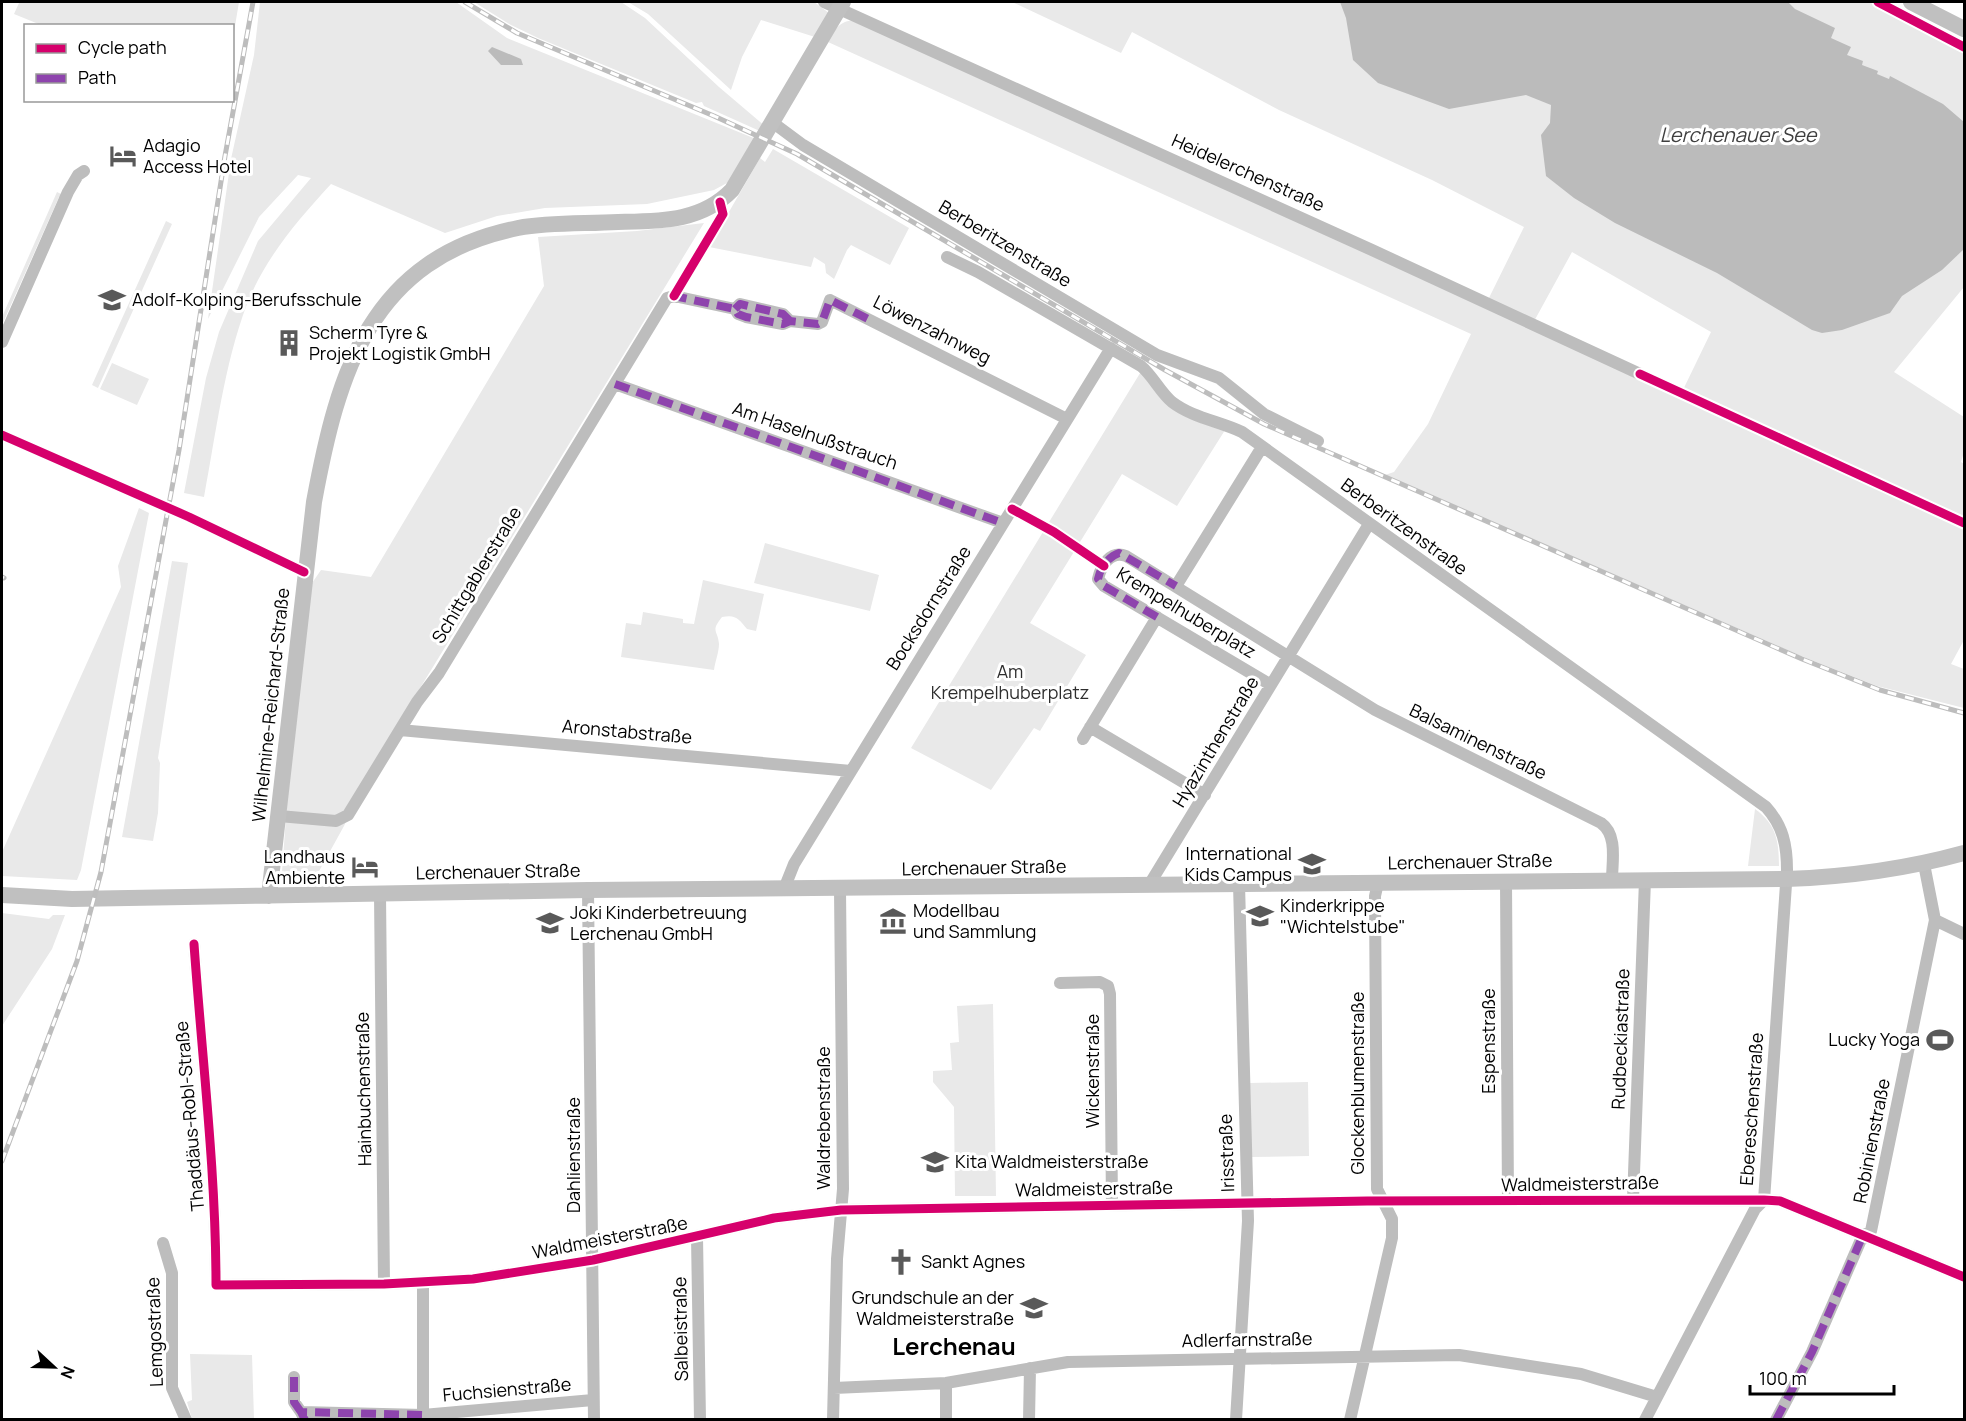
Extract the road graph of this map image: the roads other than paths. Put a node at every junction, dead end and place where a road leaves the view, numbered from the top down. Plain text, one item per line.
1 (1911, 2) edge
2 (835, 4) edge
3 (1965, 29) edge
4 (772, 122) junction
5 (84, 171) dead end
6 (947, 257) dead end
7 (674, 296) joint
8 (2, 342) edge
9 (1111, 348) junction
10 (1640, 374) dead end
11 (615, 384) junction
12 (1067, 419) junction
13 (1318, 441) dead end
14 (1262, 447) junction
15 (1003, 523) junction
16 (1369, 524) junction
17 (1176, 586) junction
18 (1157, 617) junction
19 (1289, 656) junction
20 (1271, 685) junction
21 (1090, 727) junction
22 (400, 730) junction
23 (1083, 739) dead end
24 (851, 771) junction
25 (1205, 795) junction
26 (279, 816) junction
27 (1965, 853) edge
28 (1924, 864) junction
29 (1786, 879) junction
30 (1612, 880) junction
31 (1645, 880) junction
32 (1506, 881) junction
33 (1378, 883) junction
34 (1239, 884) junction
35 (1149, 885) junction
36 (784, 889) junction
37 (840, 889) junction
38 (588, 890) junction
39 (380, 894) junction
40 (2, 895) edge
41 (270, 896) junction
42 (1935, 920) junction
43 (1965, 934) edge
44 (194, 944) dead end
45 (1060, 982) dead end
46 (1633, 1200) junction
47 (1764, 1200) junction
48 (1508, 1201) junction
49 (1383, 1202) junction
50 (1246, 1204) junction
51 (1112, 1205) junction
52 (841, 1210) junction
53 (1863, 1235) junction
54 (697, 1237) junction
55 (163, 1242) dead end
56 (593, 1260) junction
57 (1965, 1277) edge
58 (423, 1282) junction
59 (384, 1284) junction
60 (216, 1286) joint
61 (1365, 1356) junction
62 (1240, 1358) junction
63 (1030, 1368) junction
64 (294, 1377) dead end
65 (946, 1383) junction
66 (834, 1388) junction
67 (1657, 1397) junction
68 (593, 1400) junction
69 (303, 1416) edge
70 (423, 1417) edge
71 (186, 1419) edge
72 (594, 1419) edge
73 (700, 1419) edge
74 (833, 1419) edge
75 (946, 1419) edge
76 (1029, 1419) edge
77 (1236, 1419) edge
78 (1350, 1419) edge
79 (1645, 1419) edge
80 (1776, 1419) edge

1 - 3 main road
2 - 4 main road, Wilhelmine-Reichard-Straße
2 - 10 street, Heidelerchenstraße
4 - 13 street, Berberitzenstraße
4 - 26 main road, Wilhelmine-Reichard-Straße
5 - 8 street
6 - 9 street, Berberitzenstraße
7 - 11 street, Schittgablerstraße
7 - 12 street, Löwenzahnweg
9 - 12 street, Bocksdornstraße
9 - 14 street, Berberitzenstraße
11 - 15 street, Am Haselnußstrauch
11 - 22 street, Schittgablerstraße
12 - 15 street, Bocksdornstraße
14 - 16 street, Berberitzenstraße
14 - 17 street
15 - 24 street, Bocksdornstraße
16 - 19 street, Hyazinthenstraße
16 - 29 street, Berberitzenstraße
17 - 18 street, Krempelhuberplatz
17 - 19 street, Krempelhuberplatz
18 - 20 street, Krempelhuberplatz
18 - 21 street
19 - 20 street, Hyazinthenstraße
19 - 30 street, Balsaminenstraße
20 - 25 street, Hyazinthenstraße
21 - 23 street
21 - 25 street
22 - 24 street, Aronstabstraße
22 - 26 street, Schittgablerstraße
24 - 36 street, Bocksdornstraße
25 - 35 street, Hyazinthenstraße
26 - 41 main road, Wilhelmine-Reichard-Straße
27 - 28 main road, Lerchenauer Straße
28 - 29 main road, Lerchenauer Straße
28 - 42 street
29 - 31 main road, Lerchenauer Straße
29 - 47 street, Ebereschenstraße
30 - 31 main road, Lerchenauer Straße
30 - 32 main road, Lerchenauer Straße
31 - 46 street, Rudbeckiastraße
32 - 33 main road, Lerchenauer Straße
32 - 48 street, Espenstraße
33 - 34 main road, Lerchenauer Straße
33 - 49 street, Glockenblumenstraße
34 - 35 main road, Lerchenauer Straße
34 - 50 street, Irisstraße
35 - 37 main road, Lerchenauer Straße
36 - 37 main road, Lerchenauer Straße
36 - 38 main road, Lerchenauer Straße
37 - 52 street, Waldrebenstraße
38 - 39 main road, Lerchenauer Straße
38 - 56 street, Dahlienstraße
39 - 41 main road, Lerchenauer Straße
39 - 59 street, Hainbuchenstraße
40 - 41 main road, Lerchenauer Straße
42 - 43 street
42 - 53 street, Robinienstraße
44 - 60 street, Thaddäus-Robl-Straße
45 - 51 street, Wickenstraße
46 - 47 street, Waldmeisterstraße
46 - 48 street, Waldmeisterstraße
47 - 53 street, Waldmeisterstraße
47 - 67 street, Ebereschenstraße
48 - 49 street, Waldmeisterstraße
49 - 50 street, Waldmeisterstraße
49 - 61 street, Glockenblumenstraße
50 - 51 street, Waldmeisterstraße
50 - 62 street, Irisstraße
51 - 52 street, Waldmeisterstraße
52 - 54 street, Waldmeisterstraße
52 - 66 street, Waldrebenstraße
53 - 57 street, Waldmeisterstraße
53 - 80 street, Robinienstraße
54 - 56 street, Waldmeisterstraße
54 - 73 street, Salbeistraße
55 - 71 street, Lemgostraße
56 - 58 street, Waldmeisterstraße
56 - 68 street, Dahlienstraße
58 - 59 street, Waldmeisterstraße
58 - 70 street
59 - 60 street, Waldmeisterstraße
61 - 62 street, Adlerfarnstraße
61 - 67 street, Adlerfarnstraße
61 - 78 street, Glockenblumenstraße
62 - 63 street, Adlerfarnstraße
62 - 77 street, Irisstraße
63 - 65 street, Adlerfarnstraße
63 - 76 street
64 - 69 street
65 - 66 street, Adlerfarnstraße
65 - 75 street
66 - 74 street, Waldrebenstraße
67 - 79 street, Ebereschenstraße
68 - 70 street, Fuchsienstraße
68 - 72 street, Dahlienstraße
69 - 70 street, Fuchsienstraße

